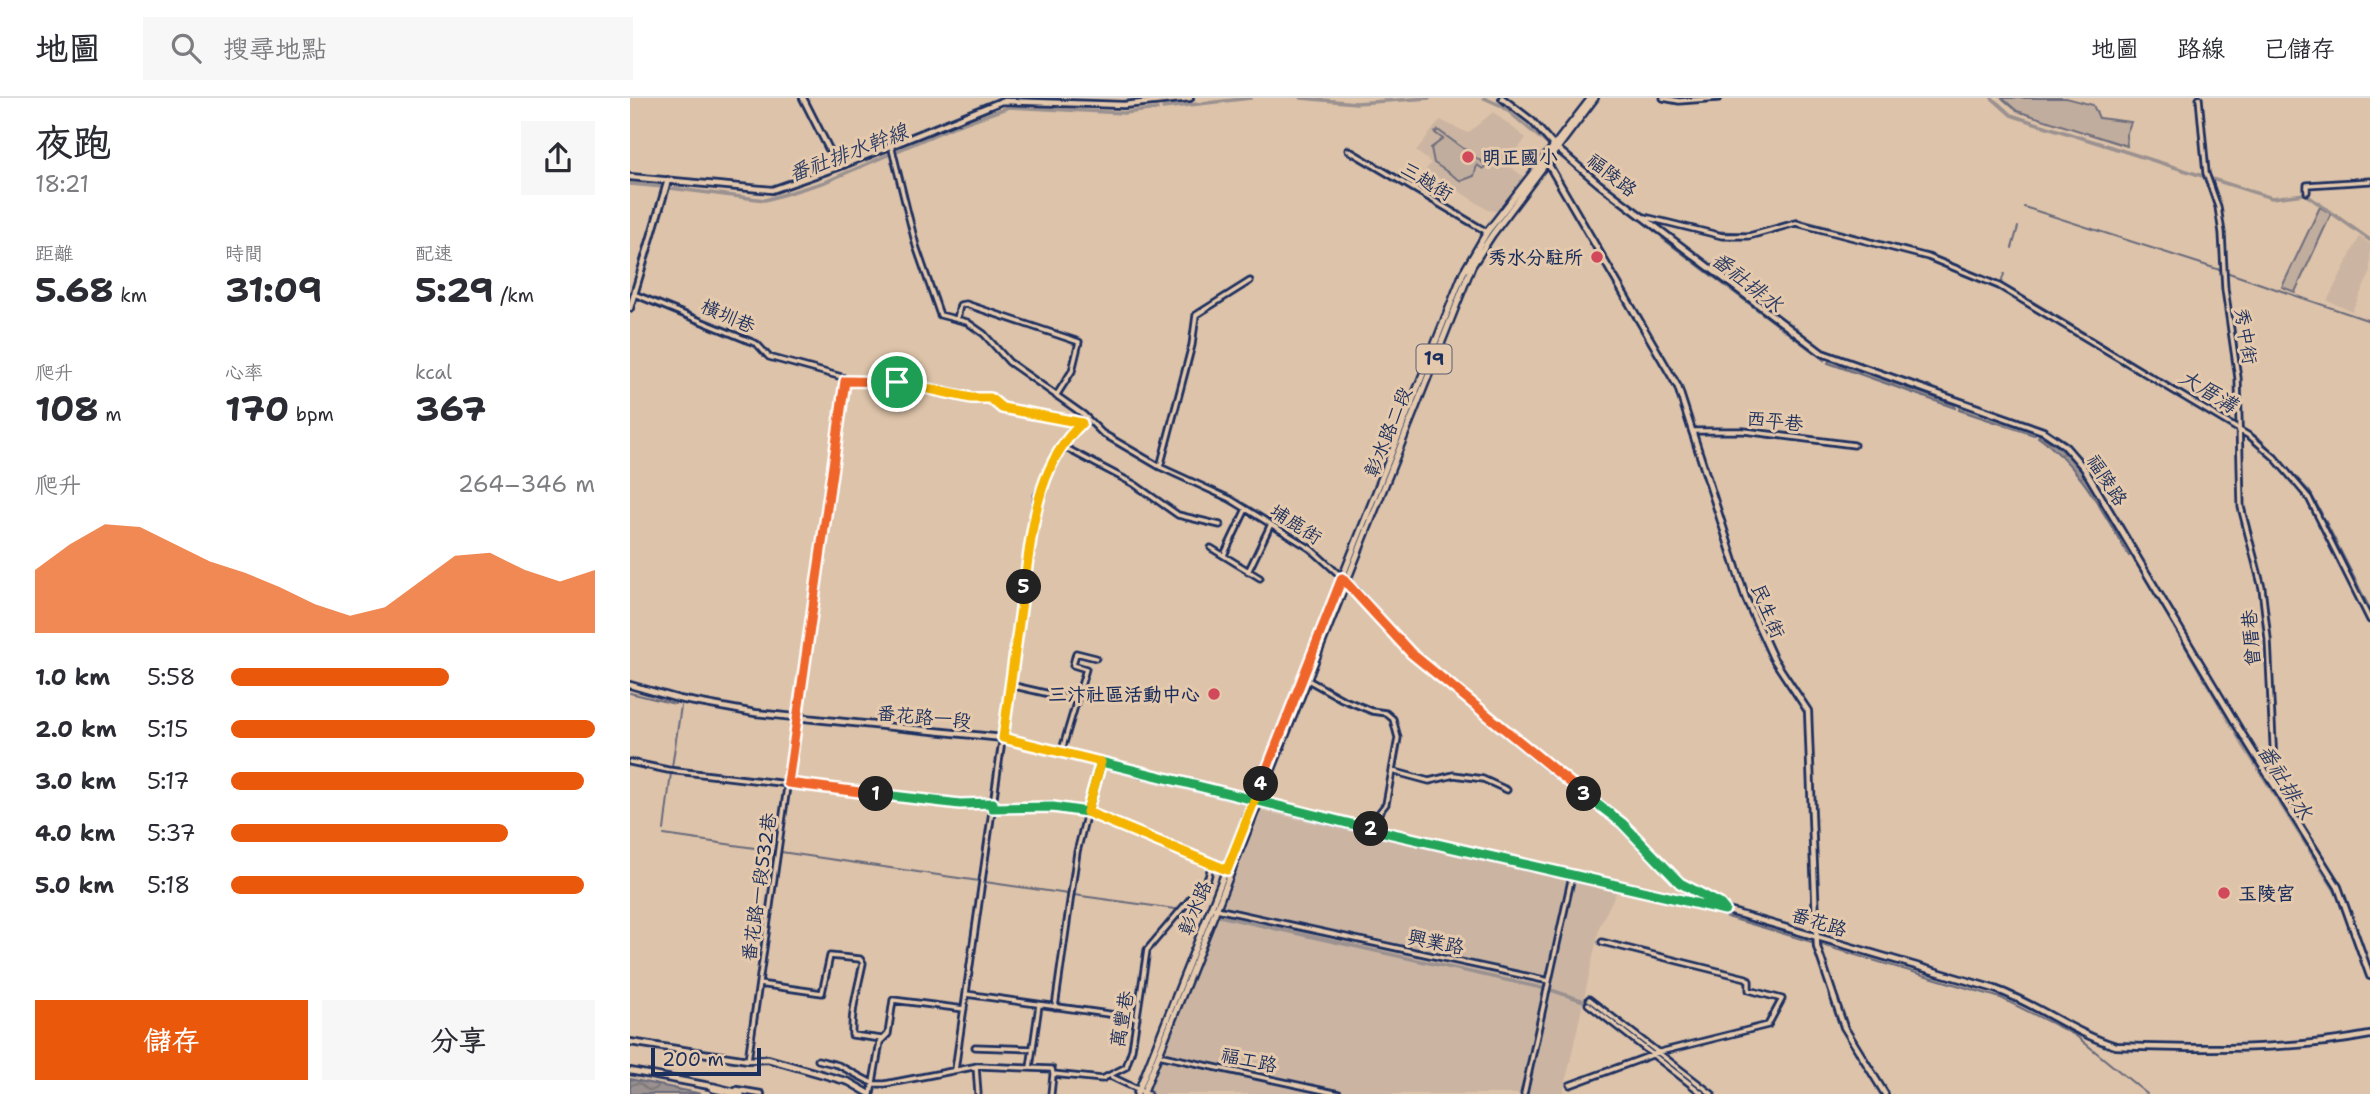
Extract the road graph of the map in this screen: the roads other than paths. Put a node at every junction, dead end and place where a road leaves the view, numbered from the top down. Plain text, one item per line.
1 (803, 98) edge
2 (1190, 98) edge
3 (1502, 98) edge
4 (1593, 98) edge
5 (1663, 98) edge
6 (1719, 98) edge
7 (2199, 98) edge
8 (891, 145) junction
9 (1554, 149) junction
10 (1348, 150) dead end
11 (1546, 161) junction
12 (838, 167) junction
13 (630, 177) edge
14 (668, 180) junction
15 (2370, 181) edge
16 (2307, 192) dead end
17 (1643, 217) junction
18 (1489, 233) junction
19 (1250, 281) dead end
20 (634, 294) junction
21 (630, 308) edge
22 (957, 319) junction
23 (1829, 356) junction
24 (1825, 363) dead end
25 (845, 381) junction
26 (1056, 396) junction
27 (2241, 430) junction
28 (1692, 431) junction
29 (1853, 445) dead end
30 (1062, 446) junction
31 (1160, 467) junction
32 (2241, 489) joint
33 (1246, 509) junction
34 (1271, 523) junction
35 (1220, 526) dead end
36 (1211, 548) dead end
37 (1224, 555) junction
38 (1248, 572) junction
39 (1260, 578) dead end
40 (1344, 580) junction
41 (2370, 620) edge
42 (1096, 659) dead end
43 (1308, 680) junction
44 (630, 685) edge
45 (1010, 685) junction
46 (1076, 700) junction
47 (797, 719) junction
48 (1003, 738) junction
49 (1061, 753) junction
50 (630, 762) edge
51 (1101, 762) junction
52 (1392, 771) junction
53 (788, 783) junction
54 (2275, 787) junction
55 (1507, 790) dead end
56 (1257, 802) junction
57 (992, 806) junction
58 (1087, 812) junction
59 (1367, 828) junction
60 (1212, 862) junction
61 (1227, 870) junction
62 (1572, 876) junction
63 (1215, 909) junction
64 (1725, 910) junction
65 (1816, 937) junction
66 (1602, 942) dead end
67 (2370, 976) edge
68 (1549, 981) junction
69 (759, 984) junction
70 (966, 994) junction
71 (1589, 1001) dead end
72 (1039, 1005) junction
73 (1055, 1007) junction
74 (964, 1009) junction
75 (1138, 1018) junction
76 (2370, 1035) edge
77 (882, 1039) junction
78 (630, 1042) edge
79 (975, 1046) dead end
80 (1033, 1049) junction
81 (1156, 1054) junction
82 (1657, 1054) junction
83 (818, 1059) dead end
84 (748, 1060) junction
85 (975, 1066) junction
86 (1030, 1068) junction
87 (956, 1070) junction
88 (630, 1071) edge
89 (1053, 1074) junction
90 (1111, 1076) junction
91 (874, 1084) junction
92 (1570, 1085) dead end
93 (714, 1087) junction
94 (1142, 1093) edge
95 (740, 1094) edge
96 (761, 1094) edge
97 (870, 1094) edge
98 (978, 1094) edge
99 (1051, 1094) edge
100 (1339, 1094) edge
101 (1524, 1094) edge
102 (1703, 1094) edge
103 (1712, 1094) edge
104 (1885, 1094) edge

1 - 12 street
2 - 8 street
3 - 9 street, 福陵路
4 - 9 main road, 彰水路二段 / 19
5 - 6 street
7 - 27 street, 秀中街
8 - 12 street
8 - 22 street, 埔鹿街
9 - 11 main road, 彰水路二段 / 19
9 - 17 street, 福陵路
10 - 18 street, 三越街
11 - 18 main road, 彰水路二段 / 19
11 - 28 street, 民生街
12 - 14 street
13 - 14 street
14 - 20 street
15 - 16 street
17 - 23 street, 福陵路
17 - 27 street
18 - 40 main road, 彰水路二段 / 19
19 - 31 street
20 - 21 street
20 - 25 street, 橫圳巷
22 - 26 street, 埔鹿街
22 - 26 street
23 - 24 street
23 - 54 street, 福陵路
25 - 30 street, 橫圳巷
25 - 47 street
26 - 31 street, 埔鹿街
27 - 32 street, 秀中街
27 - 41 street
28 - 29 street, 西平巷
28 - 65 street, 民生街
30 - 35 street
30 - 45 street, 橫圳巷
31 - 33 street, 埔鹿街
32 - 54 street, 曾厝巷
33 - 34 street, 埔鹿街
33 - 37 street
34 - 38 street
34 - 40 street, 埔鹿街
36 - 37 street
37 - 38 street
38 - 39 street
40 - 43 main road, 彰水路 / 19
40 - 56 main road, 彰水路 / 19
40 - 64 street, 埔鹿街
42 - 46 street
43 - 52 street
43 - 56 main road, 彰水路 / 19
44 - 47 street, 番花路一段
45 - 46 street
45 - 48 street, 橫圳巷
46 - 49 street
47 - 48 street, 番花路一段
47 - 53 street, 番花路一段532巷
48 - 49 street, 番花路一段
48 - 57 street, 橫圳巷
49 - 51 street, 番花路一段
50 - 53 street
51 - 56 street, 番花路一段
51 - 58 street
52 - 55 street
52 - 59 street
53 - 57 street
53 - 69 street, 番花路一段532巷
54 - 67 street, 福陵路
56 - 59 street, 番花路
56 - 61 main road, 彰水路 / 19
56 - 63 main road, 彰水路 / 19
57 - 58 street
57 - 70 street
58 - 60 street
58 - 73 street
59 - 62 street, 番花路
60 - 61 street
60 - 75 street, 萬豐巷
61 - 63 main road, 彰水路 / 19
62 - 64 street, 番花路
62 - 68 street
63 - 68 street, 興業路
63 - 81 main road, 彰水路 / 19
64 - 65 street, 番花路
65 - 76 street, 番花路
65 - 104 street, 民生街
66 - 82 street
68 - 101 street
69 - 77 street
69 - 84 street, 番花路一段532巷
70 - 72 street
70 - 74 street
71 - 82 street
72 - 73 street
72 - 80 street
73 - 75 street
74 - 77 street
74 - 87 street
75 - 90 street, 萬豐巷
77 - 91 street
78 - 84 street
79 - 80 street
80 - 86 street
81 - 94 main road, 彰水路 / 19
81 - 100 street, 福工路
82 - 92 street
82 - 102 street
82 - 103 street
83 - 91 street
84 - 97 street
85 - 86 street
85 - 87 street
85 - 98 street
86 - 89 street
87 - 91 street
88 - 93 street
89 - 90 street
89 - 99 street
90 - 94 street
91 - 97 street
93 - 95 highway
93 - 96 street

